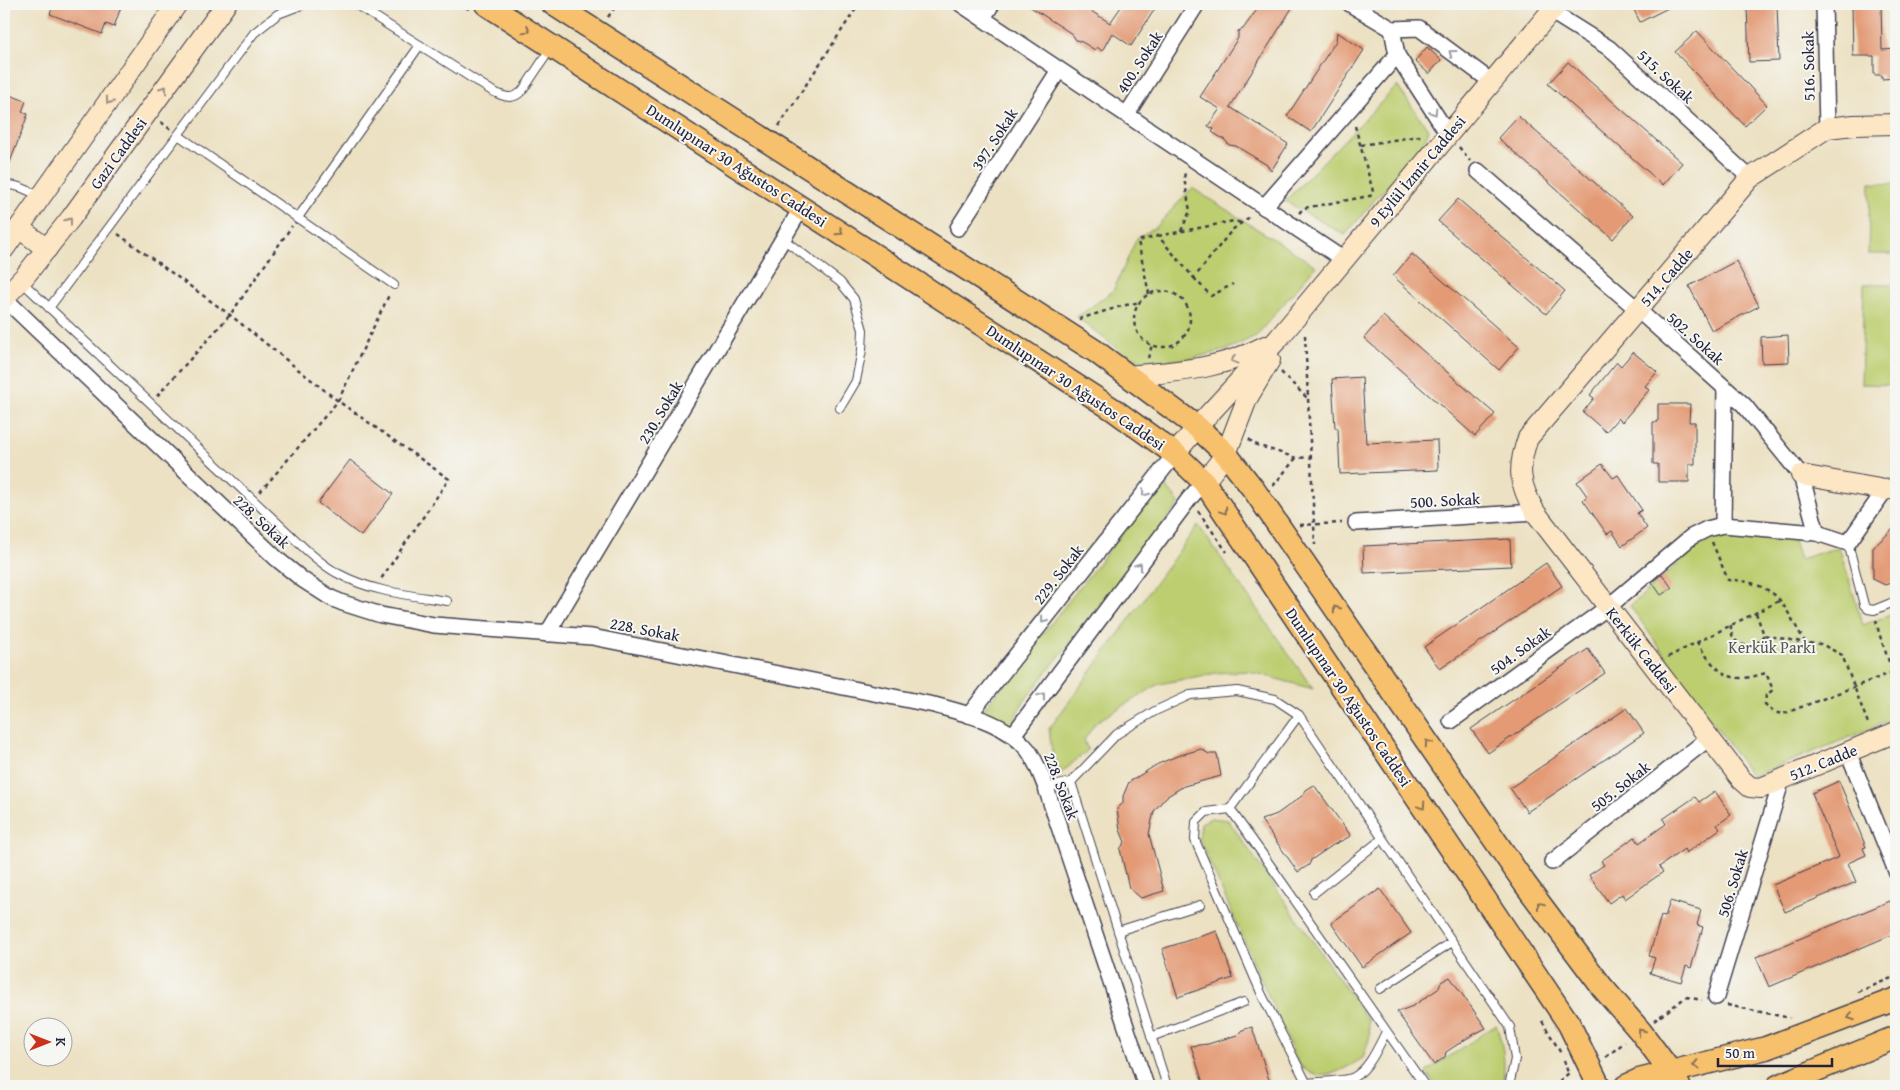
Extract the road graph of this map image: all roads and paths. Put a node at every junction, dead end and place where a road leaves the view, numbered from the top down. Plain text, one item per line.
1 (177, 4) edge
2 (226, 4) edge
3 (304, 4) edge
4 (355, 4) edge
5 (459, 4) edge
6 (553, 4) edge
7 (859, 4) edge
8 (961, 4) edge
9 (992, 4) edge
10 (1197, 4) edge
11 (1350, 4) edge
12 (1824, 4) edge
13 (1554, 7) edge
14 (481, 8) edge
15 (983, 18) junction
16 (1392, 29) junction
17 (420, 45) junction
18 (552, 46) junction
19 (1397, 55) junction
20 (1059, 70) junction
21 (1492, 82) junction
22 (1351, 108) junction
23 (1127, 114) junction
24 (1896, 124) edge
25 (1827, 128) junction
26 (178, 135) junction
27 (1442, 141) junction
28 (768, 142) junction
29 (1360, 145) junction
30 (1190, 157) junction
31 (1478, 171) joint
32 (1750, 178) junction
33 (4, 186) edge
34 (41, 197) junction
35 (1381, 201) junction
36 (802, 207) junction
37 (1264, 207) junction
38 (297, 219) junction
39 (1242, 223) junction
40 (1290, 224) junction
41 (109, 227) junction
42 (19, 228) junction
43 (958, 228) dead end
44 (1181, 232) junction
45 (1158, 236) junction
46 (783, 239) junction
47 (47, 249) junction
48 (4, 250) edge
49 (1344, 260) junction
50 (1194, 278) junction
51 (20, 280) junction
52 (1233, 284) dead end
53 (394, 285) joint
54 (1149, 294) junction
55 (4, 298) edge
56 (1140, 302) junction
57 (49, 308) junction
58 (1303, 309) junction
59 (1638, 310) junction
60 (230, 315) junction
61 (1067, 333) junction
62 (1278, 339) junction
63 (1270, 361) junction
64 (1128, 376) junction
65 (1725, 388) junction
66 (1309, 400) junction
67 (338, 402) junction
68 (150, 403) junction
69 (840, 408) dead end
70 (1236, 426) junction
71 (1197, 427) junction
72 (1175, 454) junction
73 (1226, 454) junction
74 (1311, 457) junction
75 (1296, 458) junction
76 (1801, 475) junction
77 (1204, 482) junction
78 (1890, 489) edge
79 (1190, 499) junction
80 (253, 501) junction
81 (1261, 501) junction
82 (1535, 512) junction
83 (1356, 523) joint
84 (1314, 525) junction
85 (1723, 525) junction
86 (1279, 526) junction
87 (1706, 529) junction
88 (1817, 533) junction
89 (1848, 543) junction
90 (1315, 553) dead end
91 (1228, 554) dead end
92 (375, 588) junction
93 (1780, 600) junction
94 (447, 601) dead end
95 (1896, 602) edge
96 (1608, 607) junction
97 (1874, 610) junction
98 (1756, 613) junction
99 (1731, 625) junction
100 (547, 634) junction
101 (1764, 635) junction
102 (1697, 642) junction
103 (1806, 643) junction
104 (1653, 665) junction
105 (1893, 672) junction
106 (1896, 682) edge
107 (1855, 687) junction
108 (969, 715) junction
109 (1299, 715) junction
110 (1451, 721) dead end
111 (1896, 732) edge
112 (1012, 735) junction
113 (1709, 738) junction
114 (1875, 741) junction
115 (1848, 752) junction
116 (1782, 779) junction
117 (1071, 782) junction
118 (1750, 787) joint
119 (1046, 788) junction
120 (1230, 809) junction
121 (1382, 839) junction
122 (1552, 862) dead end
123 (1896, 871) edge
124 (1314, 893) dead end
125 (1200, 905) dead end
126 (1118, 931) junction
127 (1452, 942) junction
128 (1380, 989) dead end
129 (1716, 997) dead end
130 (1896, 999) edge
131 (1244, 1002) dead end
132 (1538, 1014) dead end
133 (1386, 1032) junction
134 (1151, 1037) junction
135 (1896, 1037) edge
136 (1630, 1038) dead end
137 (1604, 1058) dead end
138 (1675, 1079) edge
139 (1307, 1085) edge
140 (1146, 1086) edge
141 (1168, 1086) edge
142 (1425, 1086) edge
143 (1509, 1086) edge
144 (1553, 1086) edge
145 (1599, 1086) edge
146 (1626, 1086) edge
147 (1778, 1086) edge

1 -> 34 main road
47 -> 2 main road, Gazi Caddesi
3 - 26 lane
4 - 17 lane
5 - 14 path
6 - 28 main road
7 - 28 path
8 - 15 street
9 - 15 street
10 - 23 street, 400. Sokak
11 - 16 street
12 - 25 street, 516. Sokak
13 - 21 main road, 9 Eylül İzmir Caddesi
13 - 32 street, 515. Sokak
14 -> 18 main road, Dumlupınar 30 Ağustos Caddesi
15 - 20 street
16 - 19 street
21 -> 16 street
17 - 18 lane
17 - 38 lane
18 - 36 main road, Dumlupınar 30 Ağustos Caddesi
19 - 22 street
19 -> 27 street
20 - 23 street
20 - 43 street, 397. Sokak
21 - 27 main road, 9 Eylül İzmir Caddesi
22 - 29 path
22 - 37 street
23 - 30 street
24 - 25 main road, 514. Cadde
25 - 32 main road, 514. Cadde
26 - 38 lane
26 - 41 lane
27 - 29 path
27 - 31 path
27 - 35 main road, 9 Eylül İzmir Caddesi
28 - 61 main road
29 - 35 path
30 - 37 street
30 - 44 path
31 - 59 street, 502. Sokak
32 - 59 main road, 514. Cadde
33 - 34 lane
34 - 42 main road
35 - 40 path
35 - 49 main road, 9 Eylül İzmir Caddesi
36 - 46 street, 230. Sokak
36 -> 72 main road, Dumlupınar 30 Ağustos Caddesi
37 - 39 path
37 - 40 street
38 - 53 lane
38 - 60 path
39 - 44 path
39 - 50 path
40 - 49 street
41 - 57 lane
41 - 60 path
42 - 47 main road
42 - 48 main road
44 - 45 path
45 - 50 path
45 - 54 path
46 - 69 lane
46 - 100 street, 230. Sokak
47 - 51 main road, Gazi Caddesi
49 - 58 main road, 9 Eylül İzmir Caddesi
50 - 52 path
51 - 55 main road, Gazi Caddesi
51 - 57 lane
53 - 67 path
54 - 56 path
54 - 56 path
55 - 100 street, 228. Sokak
56 - 61 path
57 - 68 lane
58 - 62 main road, 9 Eylül İzmir Caddesi
58 - 66 path
59 - 65 street, 502. Sokak
59 - 82 main road, 514. Cadde
60 - 67 path
60 - 68 path
61 - 64 main road
62 - 63 main road, 9 Eylül İzmir Caddesi
62 -> 64 main road, 9 Eylül İzmir Caddesi
62 - 71 main road, 9 Eylül İzmir Caddesi
63 - 66 path
63 - 70 main road, 9 Eylül İzmir Caddesi
64 - 71 main road
65 - 76 street, 502. Sokak
65 - 85 street
66 - 74 path
67 - 80 path
67 - 92 path
68 - 80 lane
70 - 73 main road, 9 Eylül İzmir Caddesi
70 - 75 path
71 - 72 main road, 9 Eylül İzmir Caddesi
71 - 73 main road
72 - 77 main road, Dumlupınar 30 Ağustos Caddesi
72 -> 108 street, 229. Sokak
73 - 77 main road, 9 Eylül İzmir Caddesi
73 - 81 main road
74 - 75 path
74 - 84 path
75 - 81 path
76 - 78 main road
76 - 88 street, 502. Sokak
77 - 79 street
77 -> 145 main road, Dumlupınar 30 Ağustos Caddesi
78 - 89 street
79 - 91 path
112 -> 79 street
80 - 92 lane
81 - 86 main road
82 - 83 street, 500. Sokak
82 - 96 main road, Kerkük Caddesi
83 - 84 path
84 - 86 path
84 - 90 path
85 - 87 street, 504. Sokak
85 - 88 street, 504. Sokak
138 -> 86 main road
87 - 93 path
87 - 96 street, 504. Sokak
88 - 89 street, 504. Sokak
89 - 97 lane
92 - 94 lane
93 - 98 path
93 - 103 path
95 - 97 lane
96 - 104 main road, Kerkük Caddesi
96 - 110 street, 504. Sokak
97 - 105 path
98 - 99 path
98 - 101 path
99 - 101 path
99 - 102 path
100 - 108 street, 228. Sokak
101 - 103 path
102 - 104 path
102 - 107 path
103 - 107 path
104 - 113 main road, Kerkük Caddesi
105 - 106 path
105 - 107 path
107 - 114 path
108 - 112 street, 228. Sokak
109 - 117 lane
109 - 120 lane
109 - 121 lane
111 - 114 main road, 512. Cadde
112 - 119 street, 228. Sokak
113 - 118 main road, Kerkük Caddesi
113 - 122 street, 505. Sokak
114 - 115 main road, 512. Cadde
115 - 116 main road, 512. Cadde
115 - 123 street
116 - 118 main road, 512. Cadde
116 - 129 street, 506. Sokak
117 - 119 lane
117 - 126 lane
119 - 140 street, 228. Sokak
120 - 133 lane
120 - 139 lane
121 - 124 lane
121 - 127 lane
125 - 126 lane
126 - 134 lane
127 - 128 lane
127 - 143 lane
130 -> 138 main road
131 - 134 lane
132 - 144 path
133 - 139 lane
133 - 142 lane
134 - 141 lane
135 - 147 main road
136 - 137 path
138 - 146 main road

